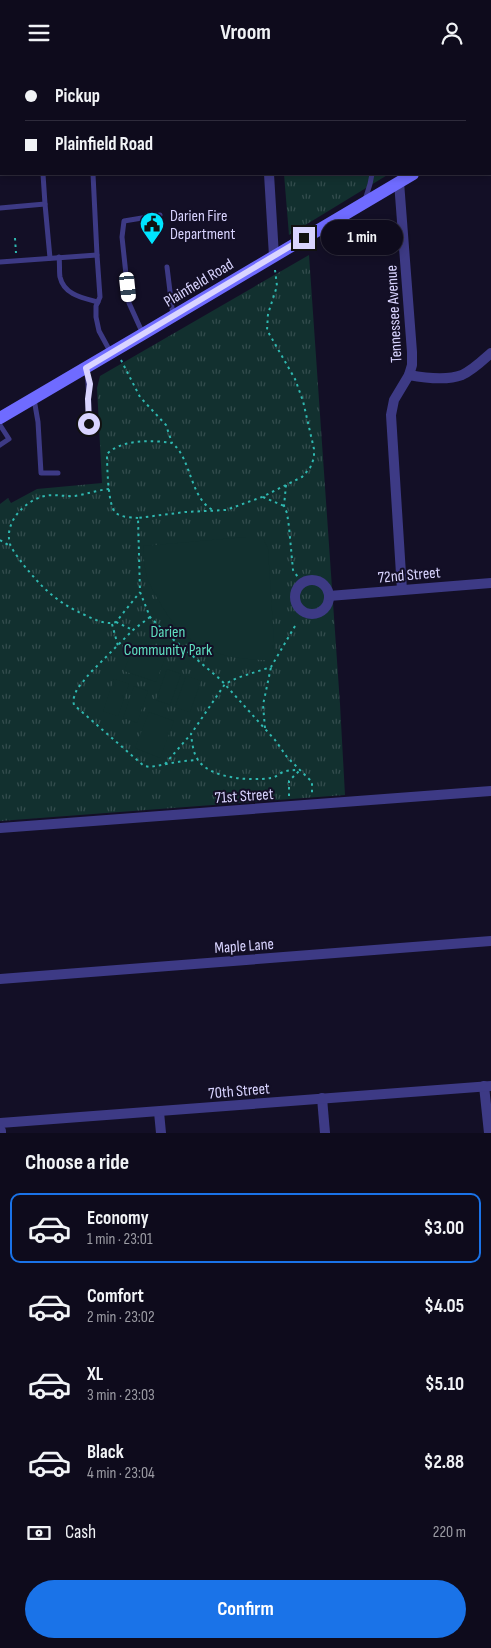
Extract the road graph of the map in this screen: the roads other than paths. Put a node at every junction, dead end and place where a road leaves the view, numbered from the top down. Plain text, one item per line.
1 (43, 175) edge
2 (93, 175) edge
3 (269, 175) edge
4 (372, 175) edge
5 (410, 175) edge
6 (399, 182) junction
7 (363, 203) junction
8 (45, 204) junction
9 (0, 208) edge
10 (160, 215) dead end
11 (97, 255) junction
12 (274, 256) junction
13 (59, 257) junction
14 (50, 258) junction
15 (0, 262) edge
16 (167, 267) dead end
17 (98, 302) junction
18 (173, 317) junction
19 (143, 334) junction
20 (491, 353) edge
21 (116, 357) junction
22 (86, 368) junction
23 (409, 375) junction
24 (34, 398) junction
25 (0, 418) edge
26 (89, 424) dead end
27 (0, 425) edge
28 (0, 445) edge
29 (58, 473) dead end
30 (491, 583) edge
31 (402, 590) junction
32 (329, 596) junction
33 (491, 791) edge
34 (0, 829) edge
35 (491, 941) edge
36 (0, 979) edge
37 (488, 1086) edge
38 (322, 1098) junction
39 (159, 1112) junction
40 (0, 1123) edge
41 (161, 1133) edge
42 (325, 1133) edge
43 (489, 1133) edge

1 - 8 lane
2 - 11 lane
3 - 12 street
4 - 7 lane
5 - 6 main road, Plainfield Road
6 - 7 main road, Plainfield Road
6 - 23 street, Tennessee Avenue
7 - 12 main road, Plainfield Road
8 - 9 lane
8 - 14 lane
10 - 19 lane
11 - 13 lane
11 - 17 lane
12 - 18 main road, Plainfield Road
13 - 14 lane
13 - 17 lane
14 - 15 lane
16 - 18 lane
17 - 21 lane
18 - 19 main road, Plainfield Road
19 - 21 main road, Plainfield Road
20 - 23 street
21 - 22 main road, Plainfield Road
22 - 24 main road, Plainfield Road
22 - 26 lane
23 - 31 street, Tennessee Avenue
24 - 25 main road, Plainfield Road
24 - 29 lane
27 - 28 lane
30 - 31 street, 72nd Street
31 - 32 street, 72nd Street
32 - 32 street
33 - 34 street, 71st Street
35 - 36 street, Maple Lane
37 - 38 street, 70th Street
37 - 43 street, 70th Street
38 - 39 street, 70th Street
38 - 42 street
39 - 40 street, 70th Street
39 - 41 street

